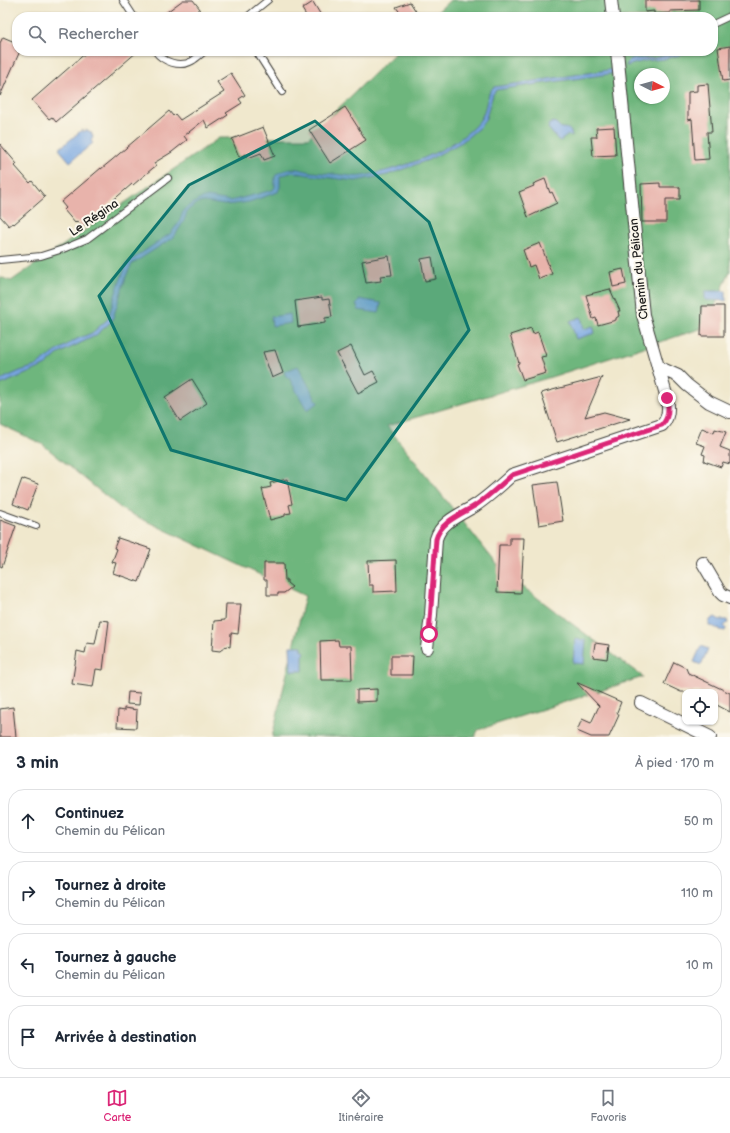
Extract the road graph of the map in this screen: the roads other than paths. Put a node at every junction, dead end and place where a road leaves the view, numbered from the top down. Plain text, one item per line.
1 (123, 0) edge
2 (268, 0) edge
3 (611, 0) edge
4 (131, 12) edge
5 (254, 12) edge
6 (612, 12) edge
7 (730, 16) edge
8 (718, 22) edge
9 (161, 56) edge
10 (198, 56) edge
11 (259, 56) edge
12 (617, 56) edge
13 (282, 92) dead end
14 (168, 178) dead end
15 (0, 260) edge
16 (658, 367) junction
17 (730, 412) edge
18 (0, 512) edge
19 (36, 526) dead end
20 (703, 563) dead end
21 (730, 598) edge
22 (427, 648) dead end
23 (641, 703) dead end
24 (710, 737) edge

1 - 4 lane
2 - 5 lane
3 - 6 street
7 - 8 lane
9 - 10 lane
11 - 13 lane
12 - 16 street, Chemin du Pélican
14 - 15 lane, Le Régina
16 - 17 street
16 - 22 street, Chemin du Pélican
18 - 19 lane
20 - 21 street
23 - 24 street

